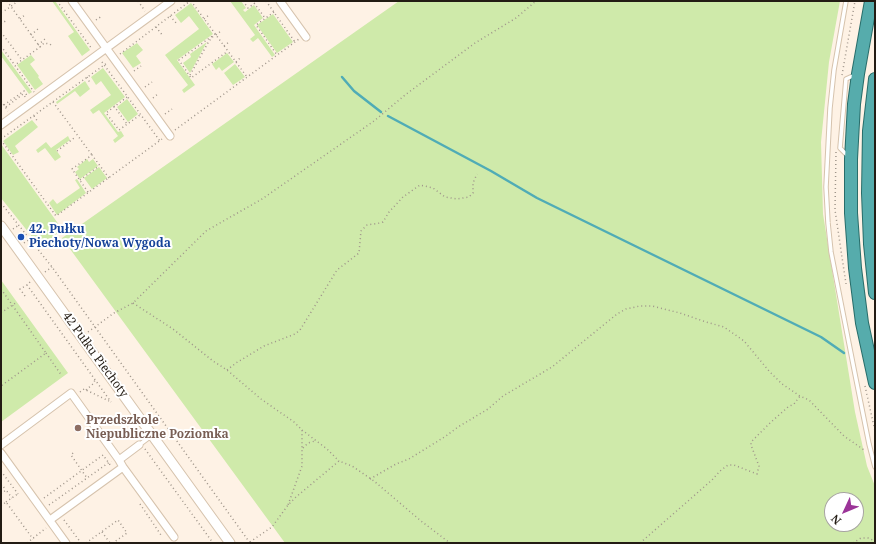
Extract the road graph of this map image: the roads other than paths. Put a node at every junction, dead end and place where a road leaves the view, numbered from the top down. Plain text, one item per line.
1 (72, 1) edge
2 (171, 1) edge
3 (280, 1) edge
4 (846, 1) edge
5 (871, 1) edge
6 (305, 36) road end
7 (107, 48) junction
8 (858, 74) junction
9 (875, 79) edge
10 (854, 104) junction
11 (871, 106) junction
12 (2, 121) edge
13 (170, 135) road end
14 (851, 159) junction
15 (1, 226) edge
16 (875, 293) edge
17 (875, 383) edge
18 (152, 435) junction
19 (1, 445) edge
20 (141, 446) joint
21 (1, 452) edge
22 (118, 458) junction
23 (122, 467) junction
24 (875, 467) edge
25 (50, 520) junction
26 (174, 537) dead end
27 (66, 543) edge
28 (230, 543) edge

1 - 7 street
2 - 7 street
3 - 6 street
4 - 24 lane
5 - 8 highway
7 - 12 street
7 - 13 street
8 - 10 highway
8 - 14 lane
9 - 11 highway
10 - 11 highway
10 - 14 highway
11 - 16 highway
14 - 17 highway
15 - 18 street, 42 Pułku Piechoty
18 - 20 lane
18 - 28 street, 42 Pułku Piechoty
19 - 22 street
20 - 22 street
21 - 25 street
22 - 23 street
23 - 25 street
23 - 26 street
25 - 27 street

